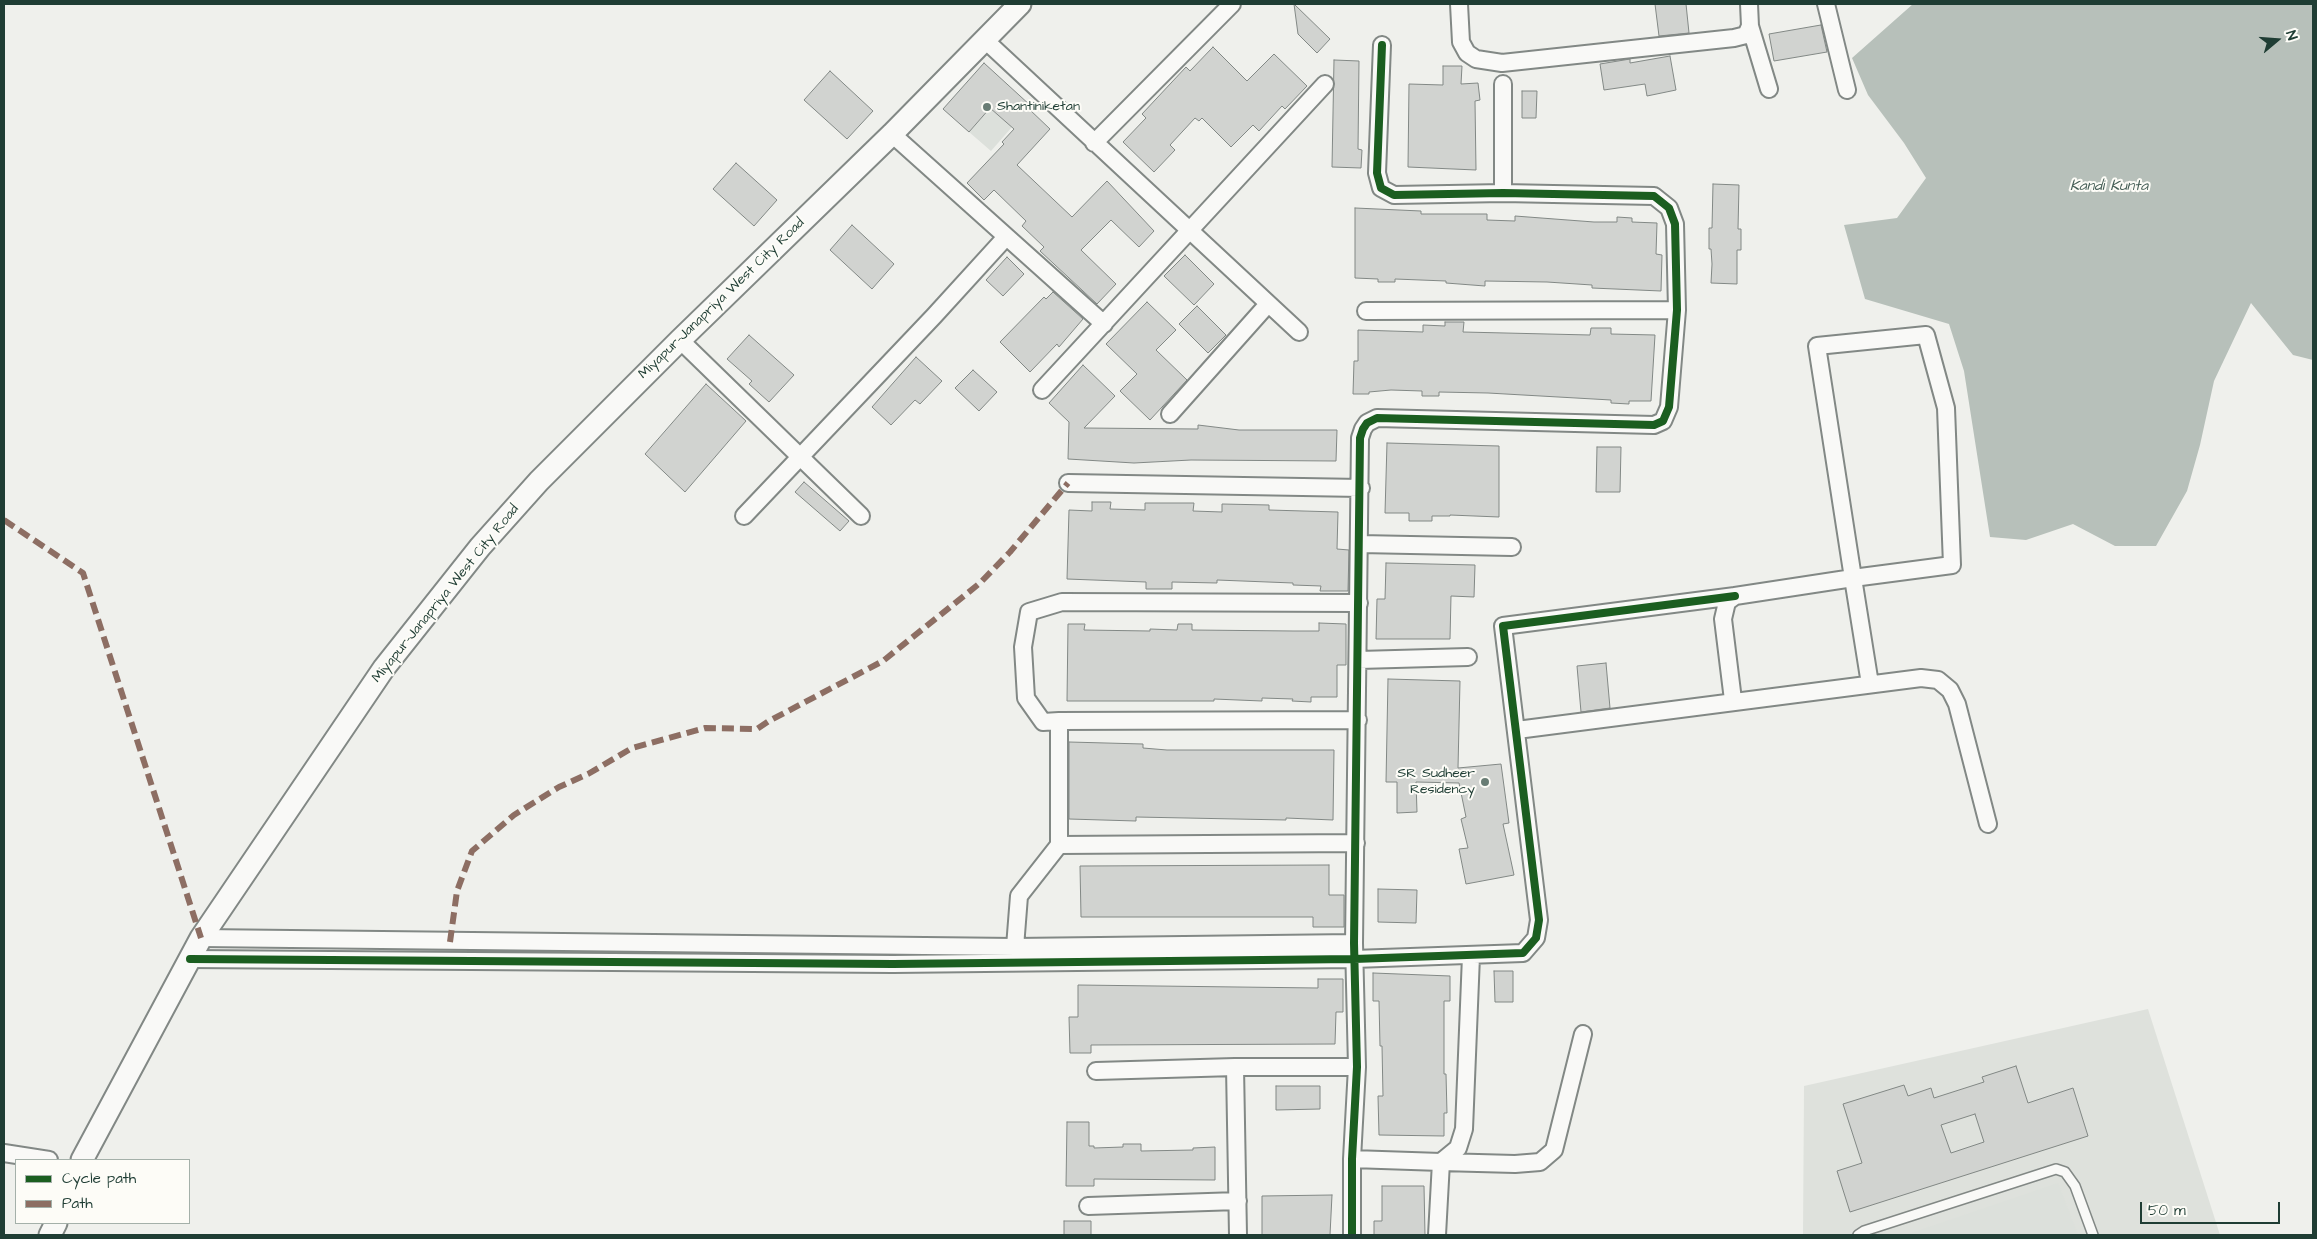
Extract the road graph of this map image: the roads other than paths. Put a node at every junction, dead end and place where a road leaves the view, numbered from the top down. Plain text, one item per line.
1 (1020, 4) edge
2 (1232, 4) edge
3 (1459, 4) edge
4 (1749, 4) edge
5 (1826, 4) edge
6 (1750, 26) junction
7 (985, 40) junction
8 (1382, 46) dead end
9 (1325, 84) dead end
10 (1502, 84) dead end
11 (1769, 89) dead end
12 (1848, 90) dead end
13 (892, 134) junction
14 (1094, 143) junction
15 (1503, 193) junction
16 (1190, 231) junction
17 (1006, 237) junction
18 (1268, 304) junction
19 (1677, 310) junction
20 (1366, 311) dead end
21 (1104, 324) junction
22 (1299, 332) dead end
23 (680, 340) junction
24 (1042, 390) dead end
25 (1170, 414) dead end
26 (800, 456) junction
27 (1068, 483) dead end
28 (1361, 488) junction
29 (744, 516) dead end
30 (862, 516) dead end
31 (1360, 544) junction
32 (1512, 547) dead end
33 (1853, 578) junction
34 (1735, 596) junction
35 (1360, 602) junction
36 (1468, 657) dead end
37 (1359, 660) junction
38 (1870, 684) junction
39 (1733, 700) junction
40 (1358, 720) junction
41 (1059, 721) junction
42 (1517, 730) junction
43 (1988, 824) dead end
44 (1356, 843) junction
45 (1059, 845) junction
46 (201, 938) junction
47 (1015, 947) junction
48 (1354, 951) junction
49 (1471, 956) junction
50 (190, 959) junction
51 (1583, 1034) dead end
52 (1235, 1066) junction
53 (1357, 1067) junction
54 (1096, 1071) dead end
55 (4, 1153) edge
56 (43, 1159) edge
57 (83, 1159) edge
58 (1352, 1159) junction
59 (1441, 1162) junction
60 (1238, 1201) junction
61 (1088, 1206) dead end
62 (1238, 1235) edge
63 (1352, 1235) edge
64 (1438, 1235) edge
65 (1858, 1235) edge
66 (2093, 1235) edge

1 - 7 street, Miyapur-Janapriya West City Road
2 - 14 street
3 - 6 street
4 - 6 street
5 - 12 street
6 - 11 street
7 - 13 street, Miyapur-Janapriya West City Road
7 - 14 street
8 - 15 street
9 - 16 street
10 - 15 street
13 - 17 street
13 - 23 street, Miyapur-Janapriya West City Road
14 - 16 street
15 - 19 street
16 - 18 street
16 - 21 street
17 - 21 street
17 - 26 street
18 - 22 street
18 - 25 street
19 - 20 street
19 - 28 street
21 - 24 street
23 - 26 street
23 - 46 street, Miyapur-Janapriya West City Road
26 - 29 street
26 - 30 street
27 - 28 street
28 - 31 street
31 - 32 street
31 - 35 street
33 - 33 street
33 - 34 street
33 - 38 street
34 - 39 street
34 - 42 street
35 - 37 street
35 - 41 street
36 - 37 street
37 - 40 street
38 - 39 street
38 - 43 street
39 - 42 street
40 - 41 street
40 - 44 street
41 - 45 street
42 - 49 street
44 - 45 street
44 - 48 street
45 - 47 street
46 - 47 street
46 - 50 street, Miyapur-Janapriya West City Road
47 - 48 street
48 - 49 street
48 - 50 street
48 - 53 street
49 - 59 street
50 - 57 street, Miyapur-Janapriya West City Road
51 - 59 street
52 - 53 street
52 - 54 street
52 - 60 street
53 - 58 street
55 - 56 street
58 - 59 street
58 - 63 street
59 - 64 street
60 - 61 street
60 - 62 street
65 - 66 lane

